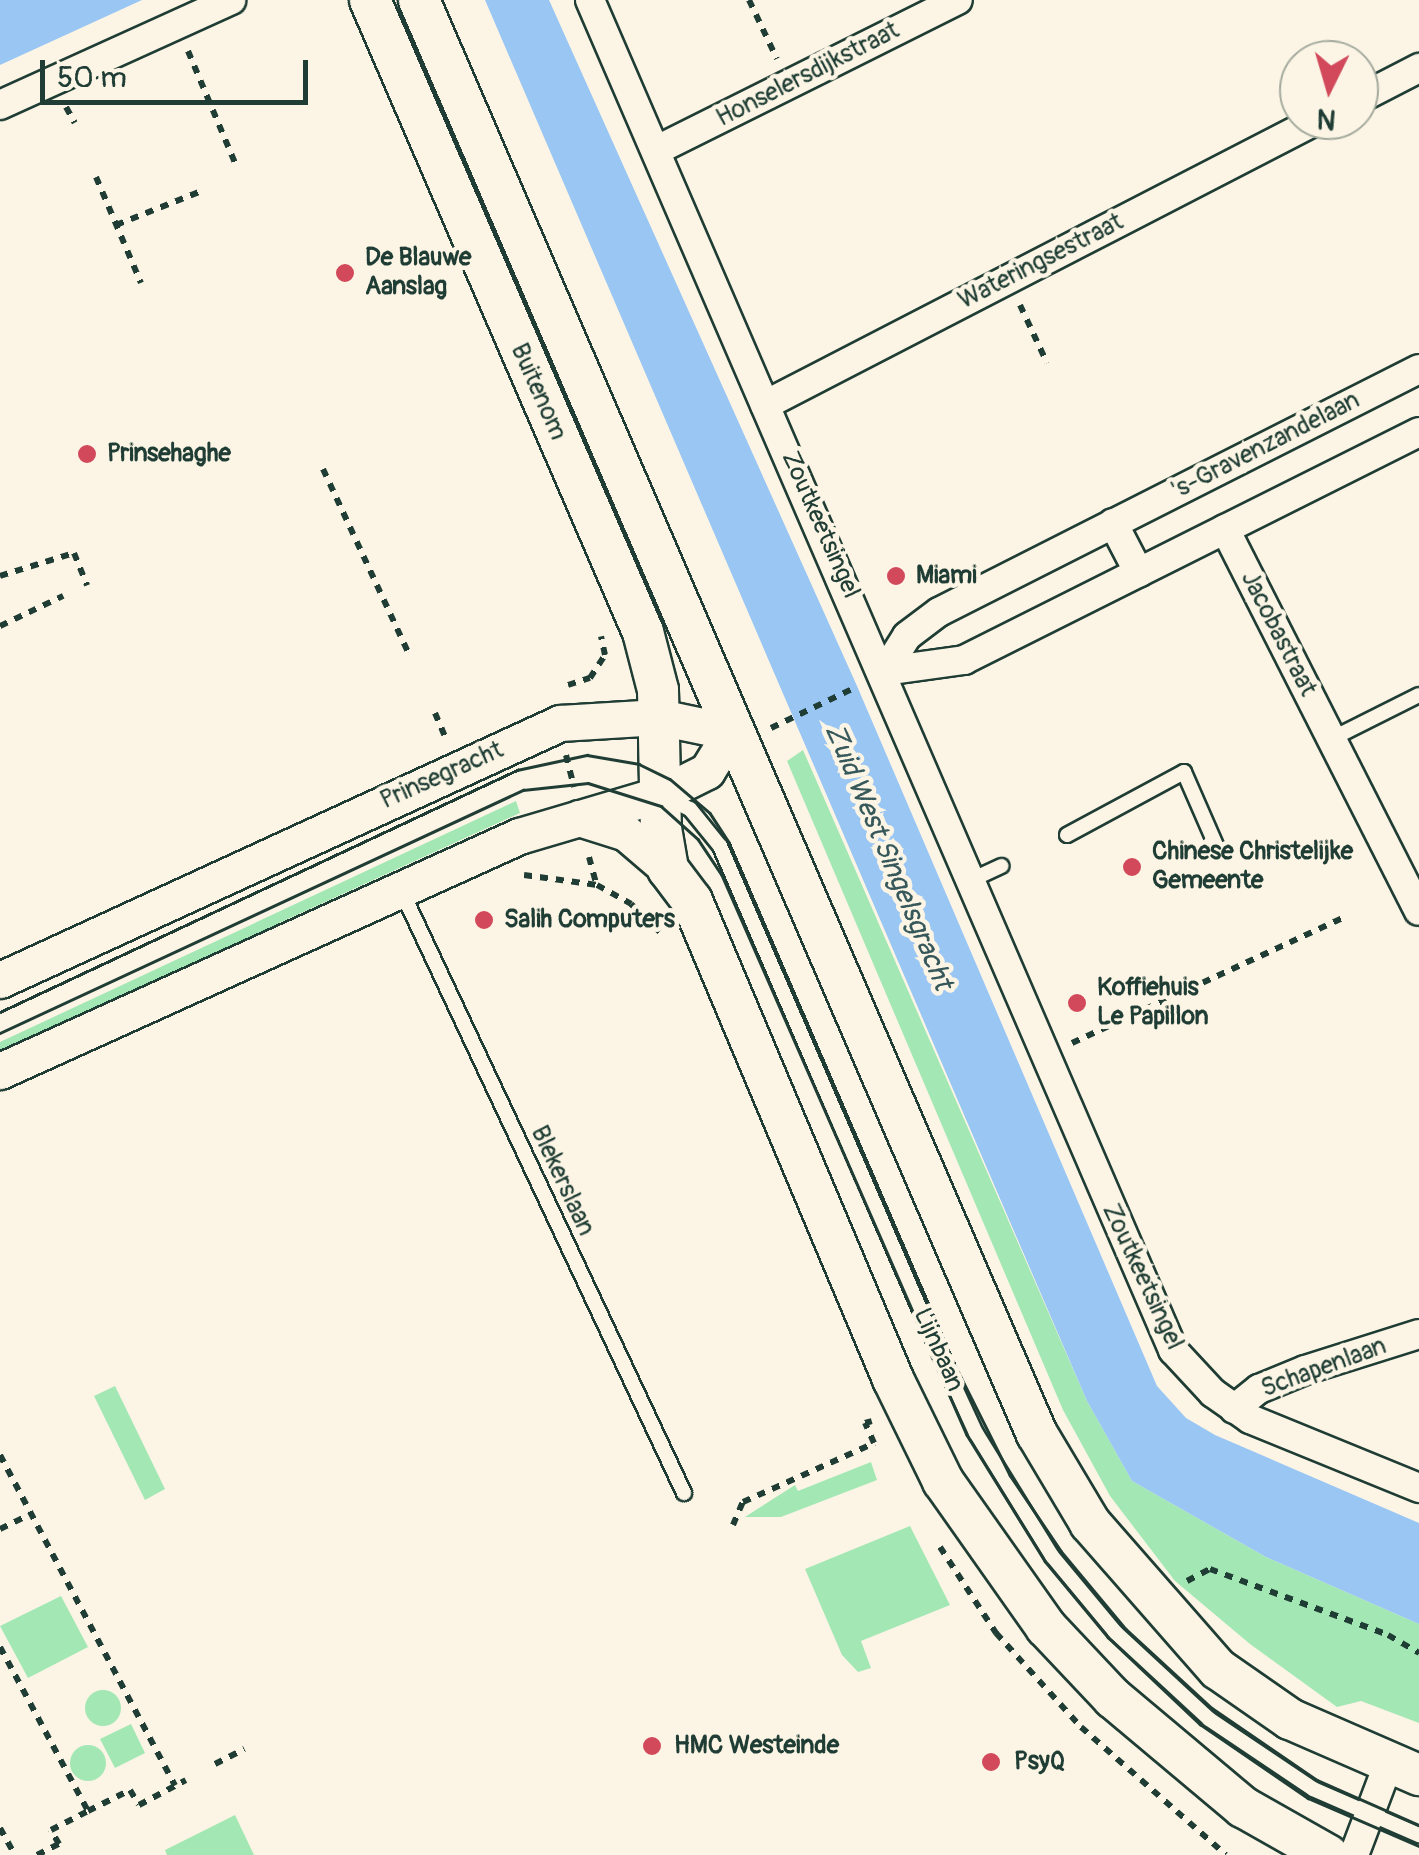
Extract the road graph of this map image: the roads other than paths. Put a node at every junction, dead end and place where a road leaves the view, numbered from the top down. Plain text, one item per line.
1 (231, 0) edge
2 (370, 0) edge
3 (418, 0) edge
4 (590, 0) edge
5 (958, 0) edge
6 (1419, 68) edge
7 (1379, 88) edge
8 (0, 105) edge
9 (1279, 140) edge
10 (658, 150) junction
11 (1419, 369) edge
12 (765, 404) junction
13 (1419, 432) edge
14 (1113, 522) junction
15 (1224, 529) junction
16 (1139, 573) junction
17 (885, 671) junction
18 (1419, 695) edge
19 (659, 718) junction
20 (748, 732) junction
21 (1331, 739) junction
22 (660, 794) junction
23 (579, 818) junction
24 (1066, 835) dead end
25 (1219, 852) dead end
26 (1002, 866) dead end
27 (668, 869) junction
28 (1411, 879) edge
29 (967, 882) junction
30 (400, 887) junction
31 (1419, 911) edge
32 (0, 980) edge
33 (0, 1072) edge
34 (1419, 1334) edge
35 (1234, 1409) junction
36 (1419, 1488) edge
37 (684, 1493) dead end
38 (1404, 1770) edge
39 (1368, 1816) junction
40 (1419, 1835) edge
41 (1328, 1855) edge
42 (1354, 1855) edge

1 - 8 street
2 - 19 main road, Buitenom
3 - 20 main road, Buitenom
4 - 10 street, Zoutkeetsingel
5 - 10 street, Honselersdijkstraat
6 - 7 street
9 - 12 street, Wateringsestraat
10 - 12 street, Zoutkeetsingel
11 - 14 street, 's-Gravenzandelaan
12 - 17 street, Zoutkeetsingel
13 - 15 street
14 - 16 street
14 - 17 street, 's-Gravenzandelaan
15 - 16 street
15 - 21 street, Jacobastraat
16 - 17 street
17 - 29 street, Zoutkeetsingel
18 - 21 lane
19 - 20 street, Prinsegracht
19 - 22 main road, Buitenom
19 - 32 street, Prinsegracht
20 - 22 street
20 - 38 main road
21 - 28 street, Jacobastraat
22 - 23 street
22 - 27 main road, Lijnbaan
22 - 39 lane, Lijnbaan
23 - 27 street, Lijnbaan
23 - 30 street
24 - 25 lane
26 - 29 lane
27 - 41 main road, Lijnbaan
28 - 31 street, Jacobastraat
29 - 35 street, Zoutkeetsingel
30 - 33 street
30 - 37 lane, Blekerslaan
34 - 35 street, Schapenlaan
35 - 36 street, Zoutkeetsingel
38 - 39 street
39 - 40 lane, Lijnbaan
39 - 42 street

